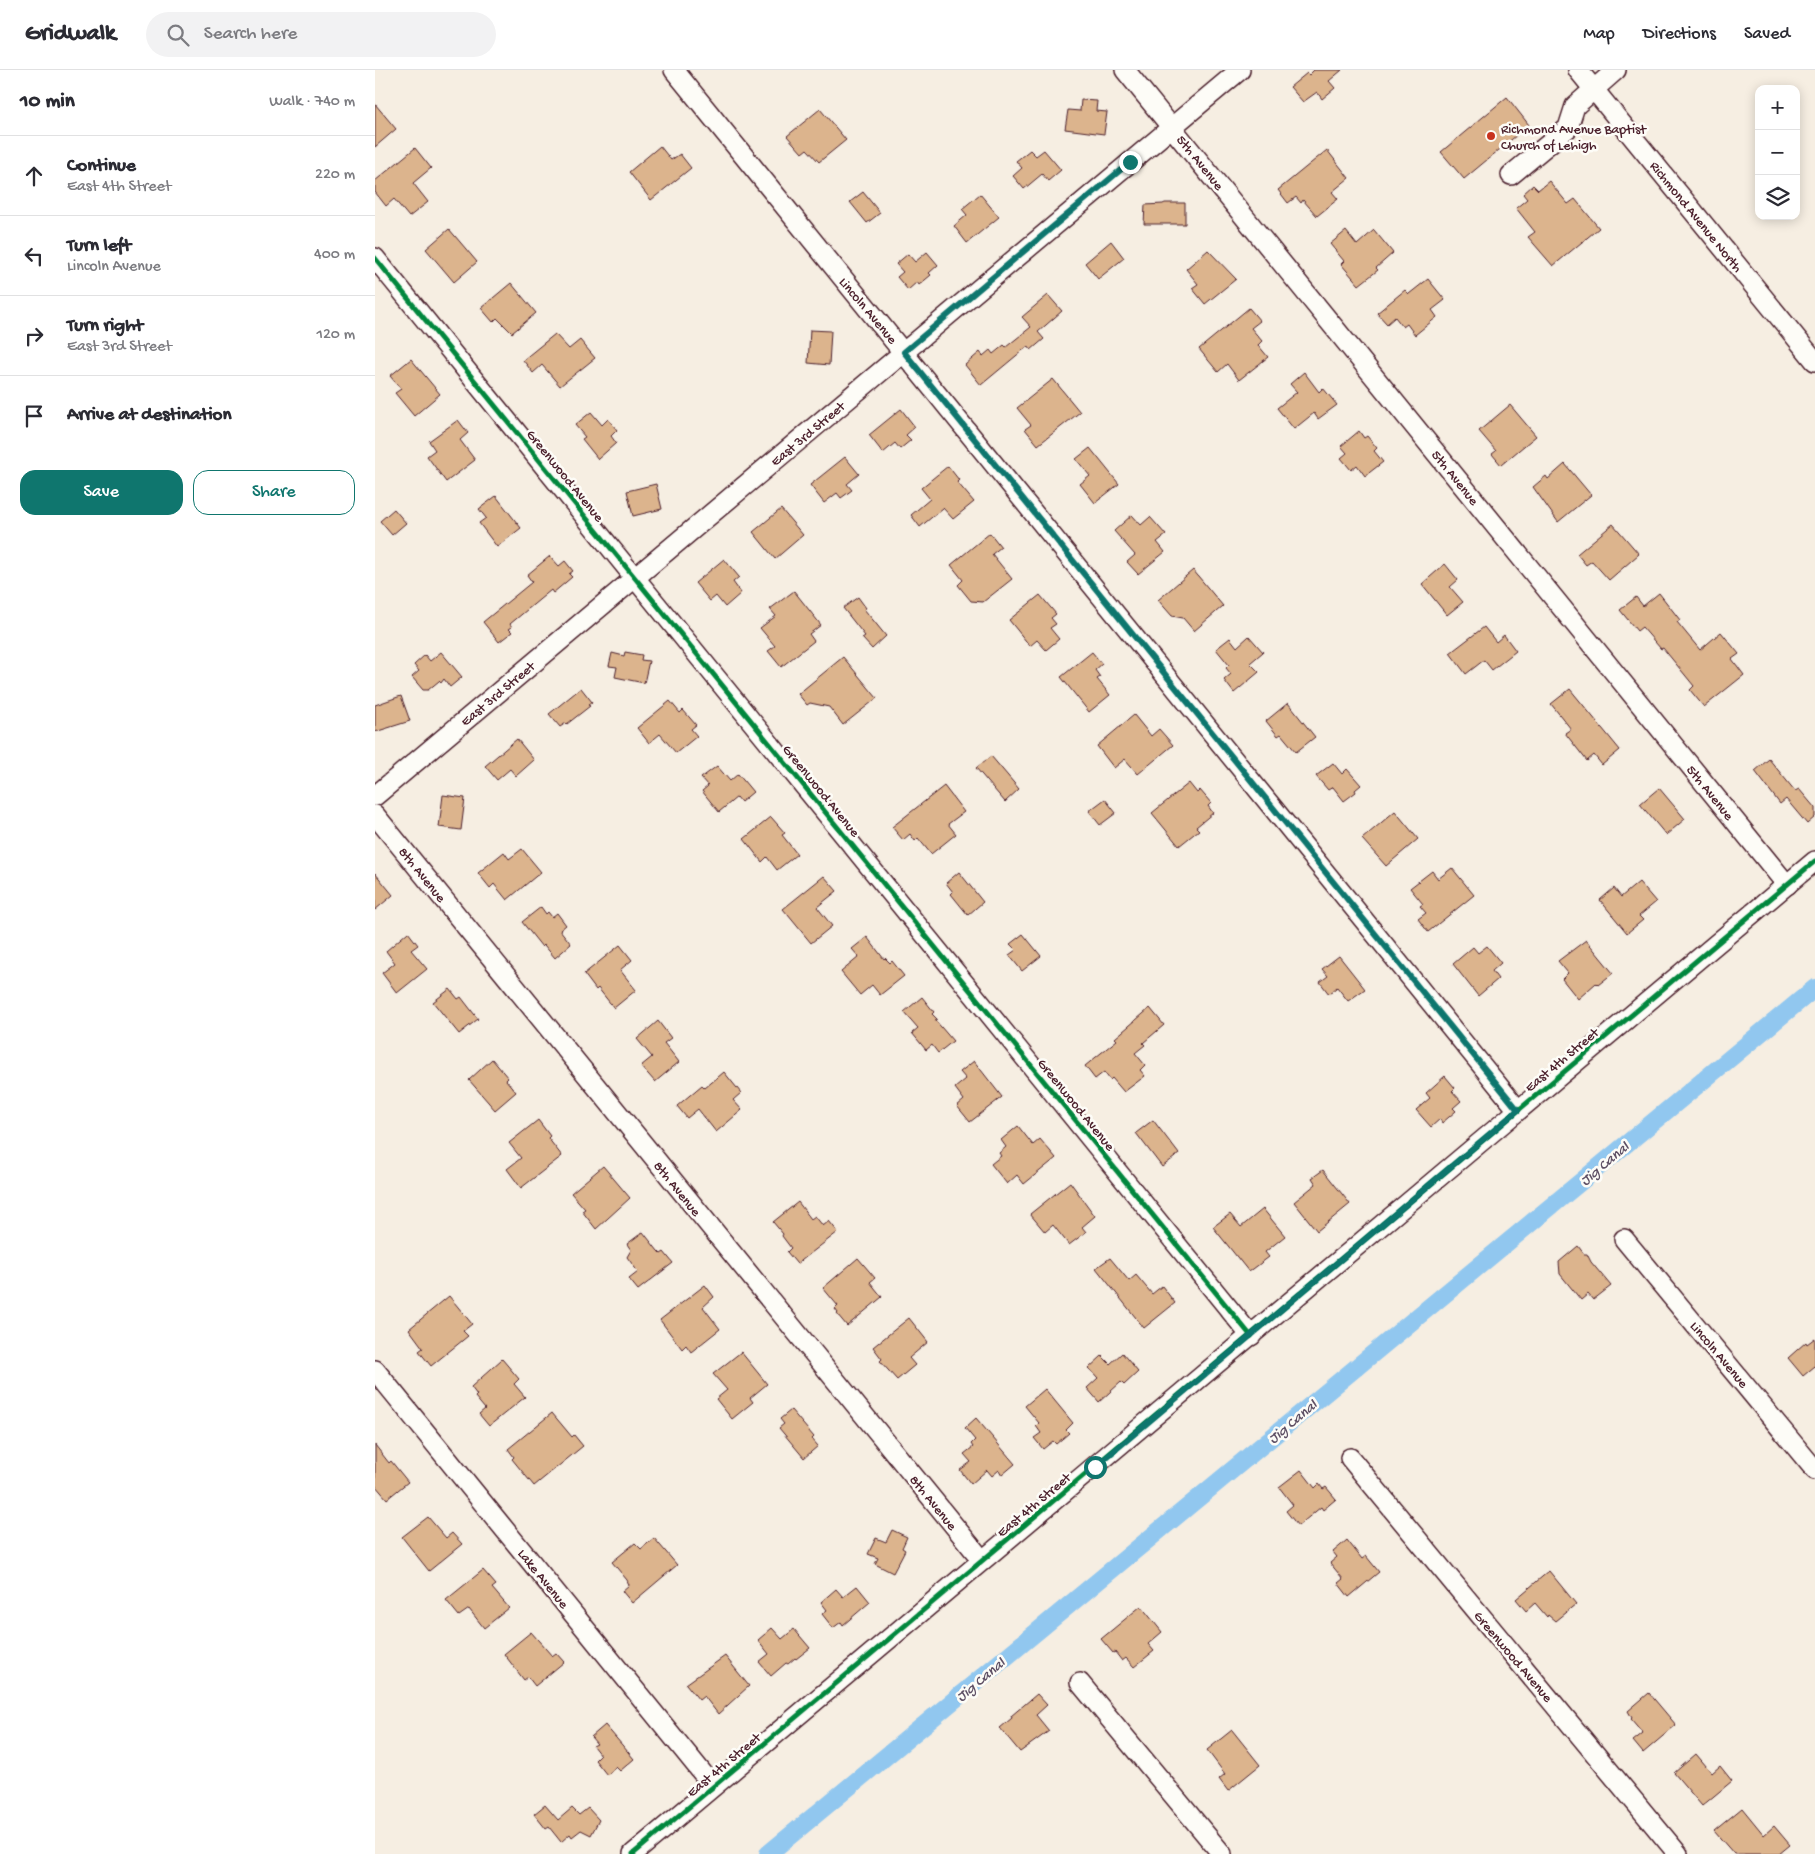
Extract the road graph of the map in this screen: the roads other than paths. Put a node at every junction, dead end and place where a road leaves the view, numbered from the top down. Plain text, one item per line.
1 (674, 70) edge
2 (1125, 70) edge
3 (1240, 70) edge
4 (1578, 70) edge
5 (1616, 70) edge
6 (1594, 89) junction
7 (1173, 127) junction
8 (1511, 175) dead end
9 (375, 258) edge
10 (904, 352) junction
11 (1815, 361) edge
12 (635, 578) junction
13 (375, 796) edge
14 (375, 815) edge
15 (1815, 861) edge
16 (1787, 885) junction
17 (1518, 1110) junction
18 (1624, 1239) dead end
19 (1251, 1336) junction
20 (375, 1370) edge
21 (1350, 1458) dead end
22 (1815, 1470) edge
23 (982, 1560) junction
24 (1080, 1683) dead end
25 (713, 1786) junction
26 (633, 1854) edge
27 (1222, 1854) edge
28 (1678, 1854) edge

1 - 10 street, Lincoln Avenue
2 - 7 street, 5th Avenue
3 - 7 street, East 3rd Street
4 - 6 street, Richmond Avenue North
5 - 6 street
6 - 8 street
6 - 11 street, Richmond Avenue North
7 - 10 street, East 3rd Street
7 - 16 street, 5th Avenue
9 - 12 street, Greenwood Avenue
10 - 12 street, East 3rd Street
10 - 17 street, Lincoln Avenue
12 - 13 street, East 3rd Street
12 - 19 street, Greenwood Avenue
14 - 23 street, 8th Avenue
15 - 16 street, East 4th Street
16 - 17 street, East 4th Street
17 - 19 street, East 4th Street
18 - 22 street, Lincoln Avenue
19 - 23 street, East 4th Street
20 - 25 street, Lake Avenue
21 - 28 street, Greenwood Avenue
23 - 25 street, East 4th Street
24 - 27 street
25 - 26 street, East 4th Street

